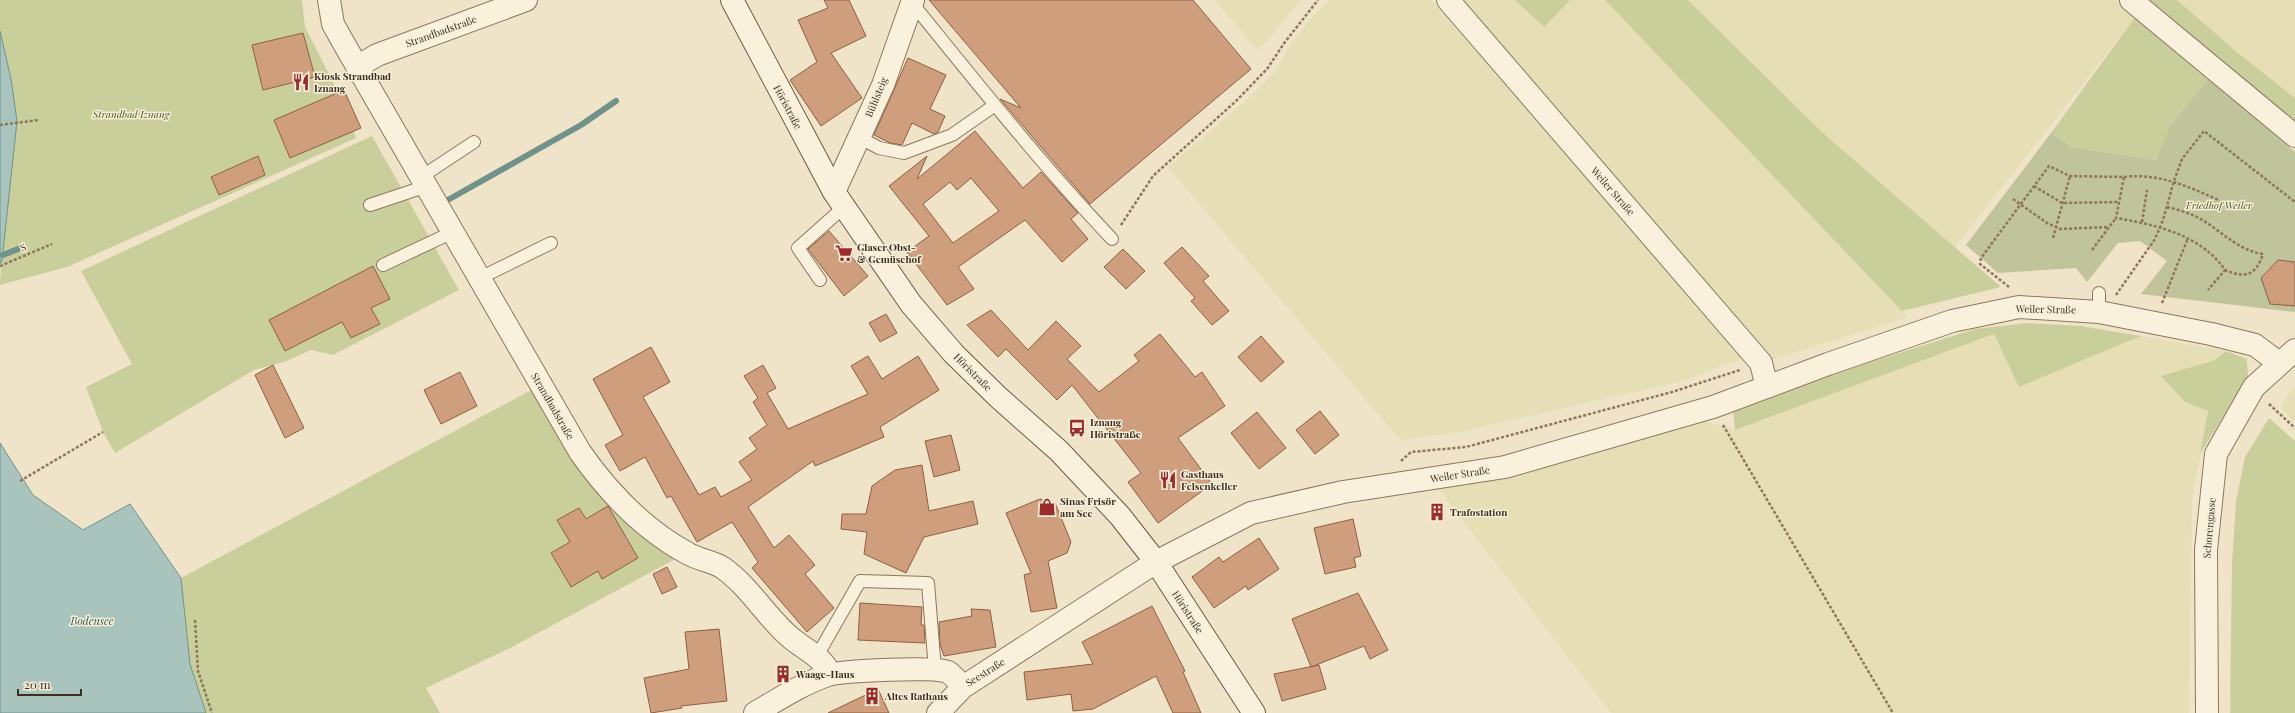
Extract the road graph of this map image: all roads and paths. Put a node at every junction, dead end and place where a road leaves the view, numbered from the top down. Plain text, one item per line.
1 (329, 0) edge
2 (526, 0) edge
3 (732, 0) edge
4 (1318, 0) edge
5 (1448, 0) edge
6 (2131, 0) edge
7 (913, 1) edge
8 (357, 66) junction
9 (995, 105) junction
10 (39, 120) dead end
11 (0, 125) edge
12 (2295, 136) edge
13 (859, 137) junction
14 (474, 142) dead end
15 (2070, 176) junction
16 (2124, 177) junction
17 (2174, 181) junction
18 (424, 182) junction
19 (2034, 186) junction
20 (2147, 190) dead end
21 (2013, 199) dead end
22 (839, 200) junction
23 (2219, 200) dead end
24 (2120, 202) junction
25 (2295, 202) edge
26 (2062, 203) junction
27 (370, 205) dead end
28 (2020, 205) junction
29 (2167, 207) junction
30 (2116, 218) junction
31 (2142, 222) junction
32 (2056, 226) junction
33 (2109, 227) junction
34 (2160, 227) junction
35 (453, 232) junction
36 (2054, 238) dead end
37 (2188, 238) junction
38 (1112, 239) joint
39 (551, 243) dead end
40 (52, 244) dead end
41 (2092, 250) dead end
42 (383, 265) dead end
43 (0, 266) edge
44 (2225, 270) junction
45 (480, 278) junction
46 (820, 280) dead end
47 (2208, 290) dead end
48 (2014, 291) dead end
49 (2116, 295) dead end
50 (2162, 303) dead end
51 (2287, 356) edge
52 (1761, 362) junction
53 (1768, 387) junction
54 (2254, 387) junction
55 (2273, 398) dead end
56 (2269, 404) junction
57 (1712, 407) junction
58 (2265, 410) dead end
59 (2295, 428) edge
60 (103, 432) dead end
61 (1400, 462) dead end
62 (20, 481) dead end
63 (1156, 562) junction
64 (195, 620) dead end
65 (816, 656) junction
66 (935, 670) junction
67 (830, 674) junction
68 (963, 687) junction
69 (212, 713) edge
70 (755, 713) edge
71 (939, 713) edge
72 (1254, 713) edge
73 (1893, 713) edge
74 (2207, 713) edge

1 - 8 street, Strandbadstraße
2 - 8 street, Strandbadstraße
3 - 22 street, Höristraße
4 - 38 path
5 - 52 street, Weiler Straße
6 - 12 street
7 - 9 lane
7 - 13 street, Bühlsteig
8 - 18 street, Strandbadstraße
9 - 13 lane
9 - 38 lane
10 - 11 path
13 - 22 street, Bühlsteig
14 - 18 lane
15 - 16 path
15 - 19 path
15 - 26 path
16 - 17 path
16 - 24 path
17 - 23 path
17 - 25 path
17 - 29 path
18 - 27 lane
18 - 35 street, Strandbadstraße
19 - 26 path
19 - 28 path
20 - 31 path
21 - 28 path
22 - 46 lane
22 - 63 street, Höristraße
24 - 26 path
24 - 30 path
26 - 32 path
28 - 32 path
28 - 48 path
29 - 34 path
29 - 44 path
30 - 31 path
30 - 33 path
31 - 34 path
32 - 33 path
32 - 36 path
33 - 41 path
34 - 37 path
34 - 49 path
35 - 42 lane
35 - 45 street, Strandbadstraße
37 - 44 path
37 - 50 path
39 - 45 lane
40 - 43 path, S
44 - 47 path
45 - 65 street, Strandbadstraße
51 - 53 street, Weiler Straße
51 - 54 street, Schorengasse
52 - 53 street, Weiler Straße
52 - 61 path
53 - 57 street, Weiler Straße
54 - 56 path
54 - 74 street, Schorengasse
55 - 56 path
56 - 58 path
56 - 59 path
57 - 63 street, Weiler Straße
57 - 73 path
60 - 62 path
63 - 68 street, Seestraße
63 - 72 street, Höristraße
64 - 69 path
65 - 66 lane
65 - 67 street, Strandbadstraße
66 - 67 street, Seestraße
66 - 68 street, Seestraße
67 - 70 street, Seestraße
68 - 71 street

